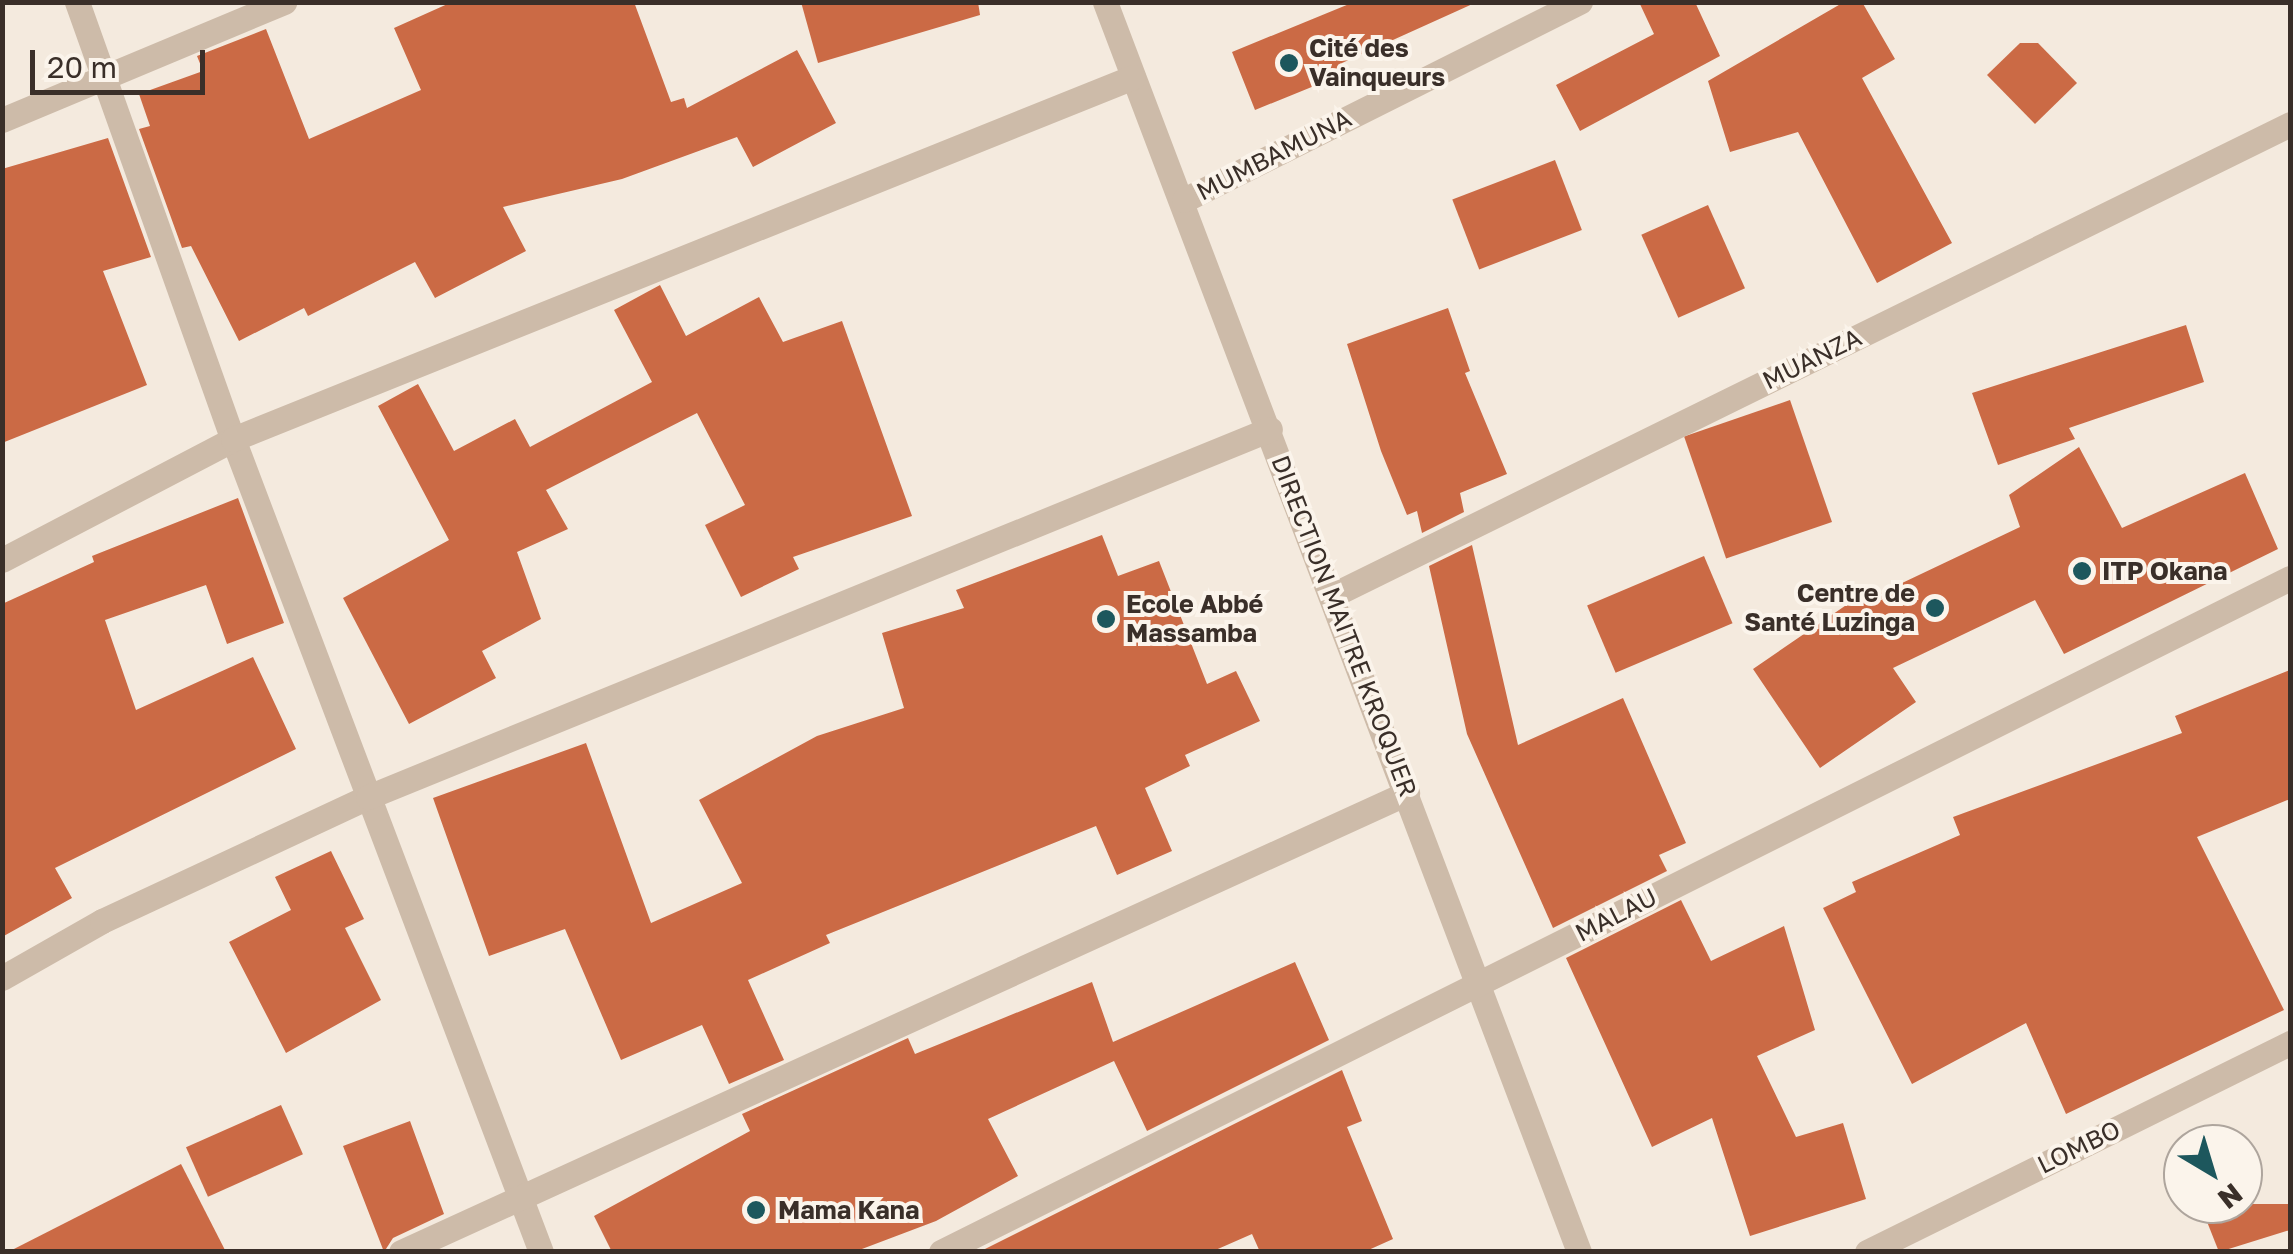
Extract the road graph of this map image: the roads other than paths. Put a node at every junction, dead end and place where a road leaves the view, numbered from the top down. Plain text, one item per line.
1 (77, 2) edge
2 (284, 2) edge
3 (1105, 2) edge
4 (1580, 2) edge
5 (1133, 76) junction
6 (104, 79) junction
7 (2, 120) edge
8 (2290, 124) edge
9 (1184, 200) junction
10 (1270, 429) junction
11 (232, 439) junction
12 (2, 560) edge
13 (2290, 578) edge
14 (1333, 595) junction
15 (1407, 793) junction
16 (368, 797) junction
17 (2, 978) edge
18 (1477, 984) junction
19 (2290, 1043) edge
20 (520, 1193) junction
21 (401, 1252) edge
22 (541, 1252) edge
23 (941, 1252) edge
24 (1579, 1252) edge
25 (1867, 1252) edge

1 - 6 street
2 - 6 street
3 - 5 street, DIRECTION MAITRE KROQUER
4 - 9 street, MUMBAMUNA
5 - 9 street, DIRECTION MAITRE KROQUER
5 - 11 street
6 - 7 street
6 - 11 street
8 - 14 street, MUANZA
9 - 10 street, DIRECTION MAITRE KROQUER
10 - 14 street, DIRECTION MAITRE KROQUER
10 - 16 street
11 - 12 street
11 - 16 street
13 - 18 street, MALAU
14 - 15 street, DIRECTION MAITRE KROQUER
15 - 18 street, DIRECTION MAITRE KROQUER
15 - 20 street
16 - 17 street
16 - 20 street
18 - 23 street, MALAU
18 - 24 street, DIRECTION MAITRE KROQUER
19 - 25 street, LOMBO
20 - 21 street
20 - 22 street

